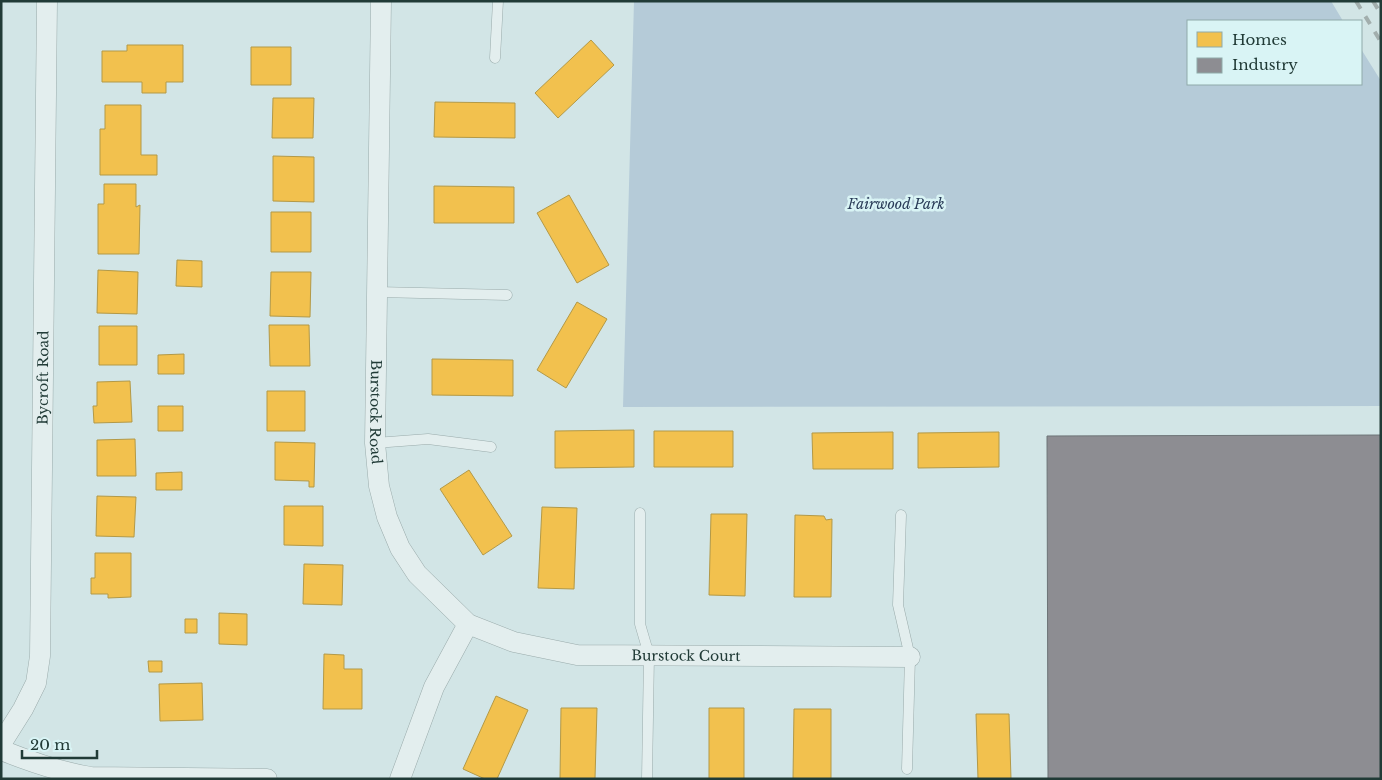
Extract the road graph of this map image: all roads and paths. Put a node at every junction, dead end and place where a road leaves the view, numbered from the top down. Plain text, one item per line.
1 (47, 1) edge
2 (381, 1) edge
3 (498, 1) edge
4 (495, 58) dead end
5 (377, 292) junction
6 (508, 295) dead end
7 (375, 443) junction
8 (491, 447) dead end
9 (640, 512) dead end
10 (900, 515) dead end
11 (468, 624) junction
12 (649, 655) junction
13 (910, 657) junction
14 (1, 744) edge
15 (1, 750) edge
16 (907, 769) dead end
17 (267, 779) edge
18 (400, 779) edge
19 (647, 779) edge

1 - 14 street, Bycroft Road
2 - 5 street, Burstock Road
3 - 4 lane
5 - 6 lane
5 - 7 street, Burstock Road
7 - 8 lane
7 - 11 street, Burstock Road
9 - 12 lane
10 - 13 lane
11 - 12 street, Burstock Court
11 - 18 street
12 - 13 street, Burstock Court
12 - 19 lane
13 - 16 lane
15 - 17 street

